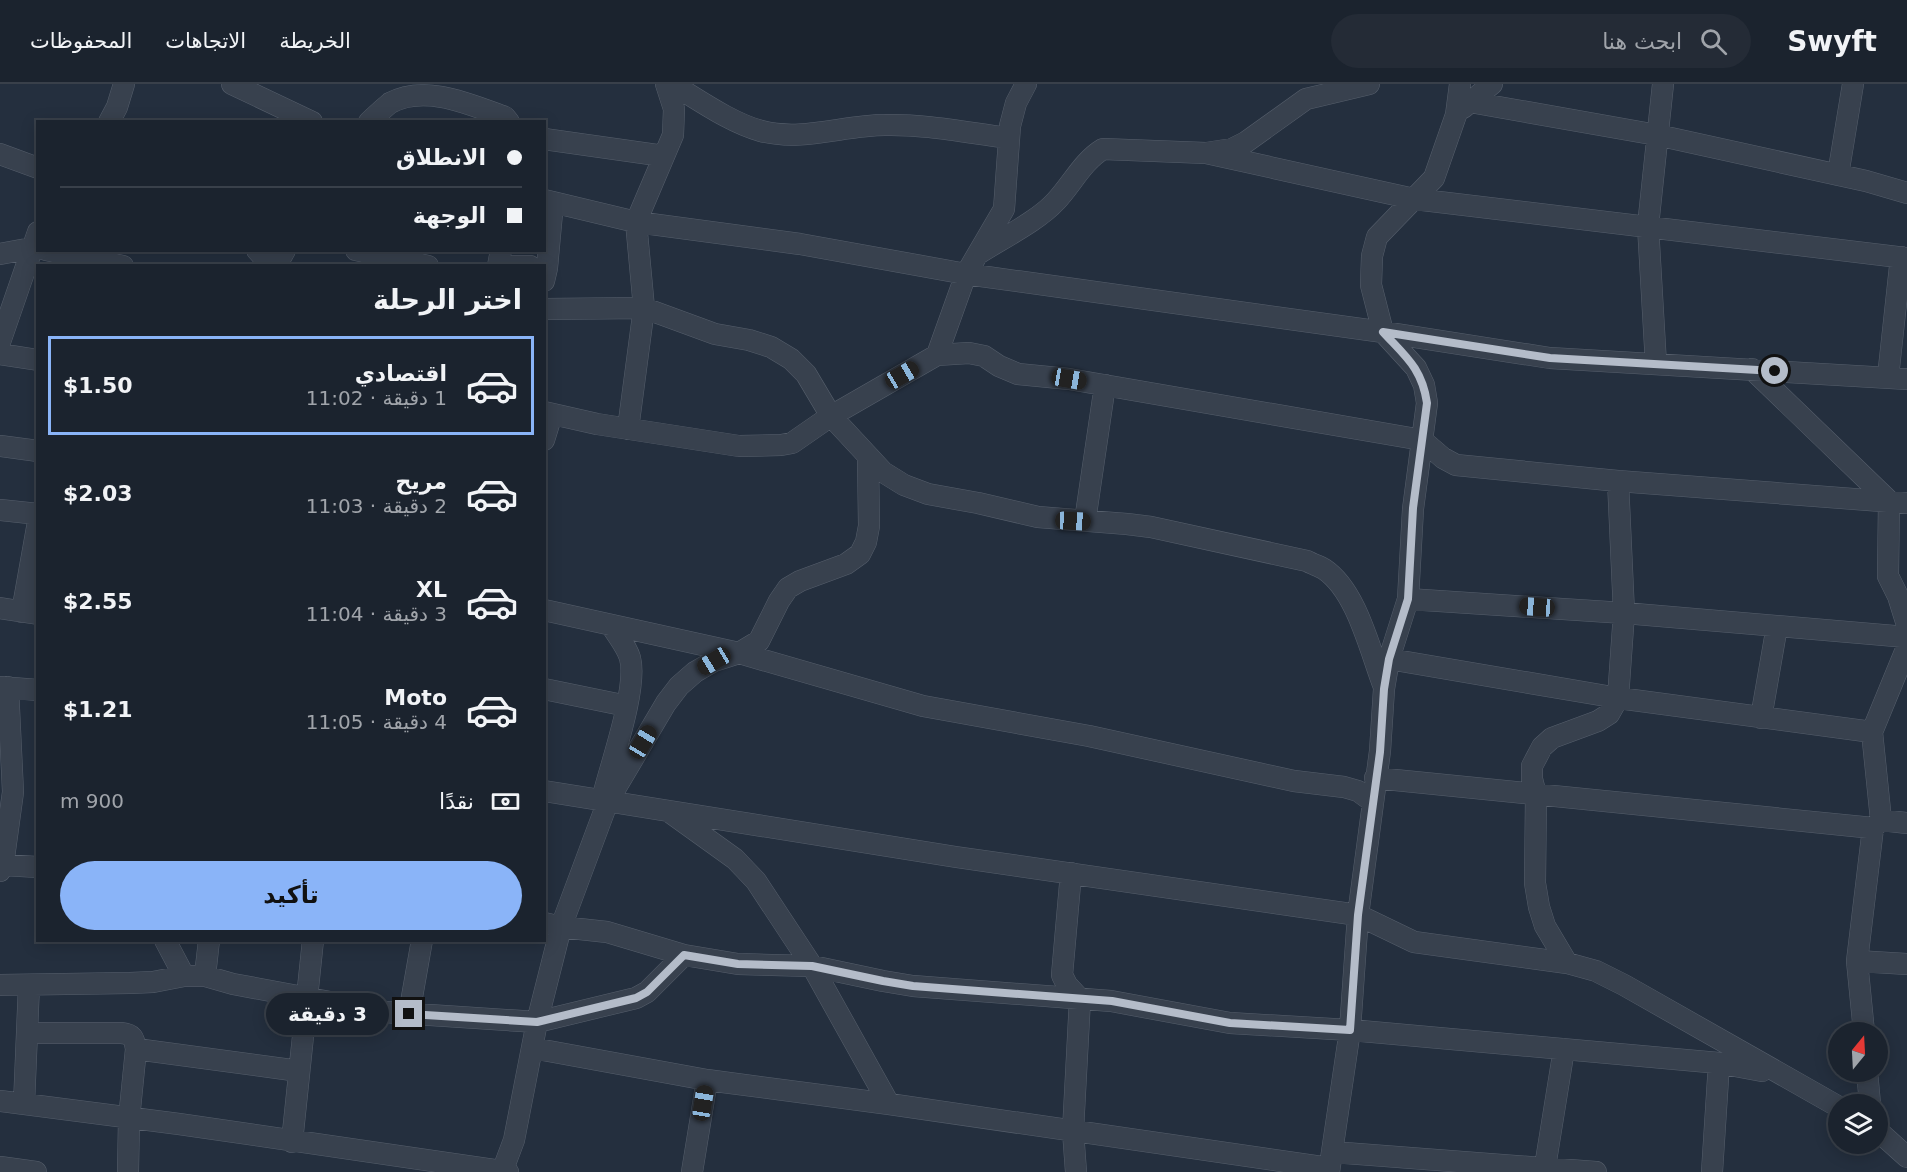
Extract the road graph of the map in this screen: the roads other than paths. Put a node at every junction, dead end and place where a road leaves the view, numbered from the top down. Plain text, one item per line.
1 (124, 84) edge
2 (232, 84) edge
3 (666, 84) edge
4 (672, 84) edge
5 (1026, 84) edge
6 (1369, 84) edge
7 (1460, 84) edge
8 (1492, 84) edge
9 (1663, 84) edge
10 (1853, 84) edge
11 (439, 88) edge
12 (1463, 108) junction
13 (110, 120) edge
14 (308, 120) edge
15 (371, 120) edge
16 (507, 120) edge
17 (1657, 135) junction
18 (546, 138) edge
19 (1009, 138) junction
20 (1206, 153) junction
21 (0, 154) edge
22 (664, 156) junction
23 (36, 167) edge
24 (1838, 175) junction
25 (1907, 193) edge
26 (1414, 199) junction
27 (549, 201) edge
28 (636, 222) junction
29 (1648, 225) junction
30 (546, 231) edge
31 (36, 245) edge
32 (36, 250) edge
33 (66, 252) edge
34 (259, 252) edge
35 (365, 252) edge
36 (0, 254) edge
37 (978, 254) junction
38 (1904, 258) edge
39 (115, 264) edge
40 (269, 264) edge
41 (419, 264) edge
42 (966, 274) junction
43 (644, 308) junction
44 (546, 309) edge
45 (1383, 332) junction
46 (0, 342) edge
47 (0, 354) edge
48 (937, 355) junction
49 (36, 360) edge
50 (1656, 364) junction
51 (1752, 369) junction
52 (1898, 378) edge
53 (1105, 385) junction
54 (548, 413) edge
55 (831, 416) junction
56 (628, 429) junction
57 (1422, 440) junction
58 (0, 446) edge
59 (36, 451) edge
60 (868, 457) junction
61 (1618, 481) junction
62 (1898, 502) edge
63 (0, 510) edge
64 (36, 514) edge
65 (1085, 521) junction
66 (36, 545) edge
67 (1408, 599) junction
68 (0, 608) edge
69 (546, 610) edge
70 (30, 613) edge
71 (1624, 613) junction
72 (611, 625) junction
73 (1907, 625) edge
74 (1777, 626) junction
75 (1907, 638) edge
76 (1907, 647) edge
77 (739, 653) junction
78 (1389, 659) junction
79 (4, 687) edge
80 (546, 689) edge
81 (1384, 689) junction
82 (36, 690) edge
83 (1618, 698) junction
84 (627, 706) junction
85 (1761, 718) junction
86 (1872, 732) junction
87 (1375, 778) junction
88 (546, 791) edge
89 (1536, 795) junction
90 (605, 800) junction
91 (1373, 802) junction
92 (668, 811) junction
93 (1907, 823) edge
94 (1877, 824) junction
95 (5, 826) edge
96 (36, 867) edge
97 (2, 868) edge
98 (1071, 873) junction
99 (1358, 915) junction
100 (553, 925) edge
101 (166, 942) edge
102 (209, 942) edge
103 (312, 942) edge
104 (422, 942) edge
105 (684, 955) junction
106 (1857, 961) junction
107 (1567, 963) junction
108 (1907, 964) edge
109 (812, 966) junction
110 (183, 976) junction
111 (205, 976) junction
112 (29, 984) junction
113 (0, 985) edge
114 (308, 998) junction
115 (1080, 999) junction
116 (409, 1014) junction
117 (537, 1022) junction
118 (1863, 1022) edge
119 (1350, 1030) junction
120 (27, 1033) junction
121 (532, 1048) junction
122 (136, 1049) junction
123 (1564, 1049) junction
124 (1719, 1063) junction
125 (299, 1071) junction
126 (1780, 1075) junction
127 (707, 1080) junction
128 (0, 1101) edge
129 (1828, 1101) edge
130 (24, 1104) junction
131 (889, 1104) junction
132 (129, 1119) junction
133 (1073, 1131) junction
134 (1888, 1132) edge
135 (1907, 1135) edge
136 (1888, 1139) edge
137 (292, 1142) junction
138 (1907, 1157) edge
139 (1330, 1164) edge
140 (0, 1167) edge
141 (1476, 1167) edge
142 (1545, 1167) junction
143 (36, 1172) edge
144 (128, 1172) edge
145 (504, 1172) edge
146 (692, 1172) edge
147 (1076, 1172) edge
148 (1596, 1172) edge
149 (1712, 1172) edge

1 - 13 street
2 - 14 street
3 - 22 street
4 - 19 street
5 - 19 street
6 - 20 street
7 - 12 street
8 - 12 street
9 - 17 street
10 - 24 street
11 - 15 street
11 - 16 street
12 - 17 street
12 - 26 street
17 - 24 street
17 - 29 street
18 - 22 street
19 - 37 street
20 - 26 street
20 - 37 street
21 - 23 street
22 - 28 street
24 - 25 street
26 - 29 street
26 - 45 street
27 - 28 street
27 - 30 street
28 - 42 street
28 - 43 street
29 - 38 street
29 - 50 street
31 - 36 street
32 - 46 street
33 - 39 street
34 - 40 street
35 - 41 street
37 - 42 street
38 - 52 street
42 - 45 street
42 - 48 street
43 - 44 street
43 - 55 street
43 - 56 street
45 - 50 street
45 - 57 street
47 - 49 street
48 - 53 street
48 - 55 street
50 - 51 street
51 - 52 street
51 - 62 street
53 - 57 street
53 - 65 street
54 - 56 street
55 - 56 street
55 - 60 street
57 - 61 street
57 - 67 street
58 - 59 street
60 - 65 street
60 - 77 street
61 - 62 street
61 - 71 street
62 - 73 street
63 - 64 street
65 - 81 street
66 - 70 street
67 - 71 street
67 - 78 street
68 - 70 street
69 - 72 street
71 - 74 street
71 - 83 street
72 - 77 street
72 - 84 street
74 - 75 street
74 - 85 street
76 - 86 street
77 - 90 street
77 - 91 street
78 - 81 street
78 - 83 street
79 - 82 street
79 - 95 street
80 - 84 street
81 - 87 street
83 - 85 street
83 - 89 street
84 - 90 street
85 - 86 street
86 - 94 street
87 - 89 street
87 - 91 street
88 - 90 street
89 - 94 street
89 - 107 street
90 - 92 street
90 - 100 street
91 - 99 street
92 - 98 street
92 - 109 street
93 - 94 street
94 - 106 street
95 - 97 street
96 - 97 street
98 - 99 street
98 - 115 street
99 - 107 street
99 - 119 street
100 - 105 street
100 - 117 street
101 - 110 street
102 - 111 street
103 - 114 street
104 - 116 street
105 - 109 street
105 - 117 street
106 - 108 street
106 - 118 street
107 - 126 street
109 - 115 street
109 - 131 street
110 - 111 street
110 - 112 street
111 - 114 street
112 - 113 street
112 - 120 street
114 - 116 street
114 - 125 street
115 - 119 street
115 - 133 street
116 - 117 street
117 - 121 street
119 - 123 street
119 - 139 street
120 - 122 street
120 - 130 street
121 - 127 street
121 - 145 street
122 - 125 street
122 - 132 street
123 - 124 street
123 - 142 street
124 - 126 street
124 - 149 street
125 - 137 street
126 - 129 street
127 - 131 street
127 - 146 street
128 - 130 street
130 - 132 street
131 - 133 street
132 - 137 street
132 - 144 street
133 - 139 street
133 - 147 street
134 - 135 street
136 - 138 street
137 - 145 street
139 - 141 street
140 - 143 street
141 - 142 street
142 - 148 street

